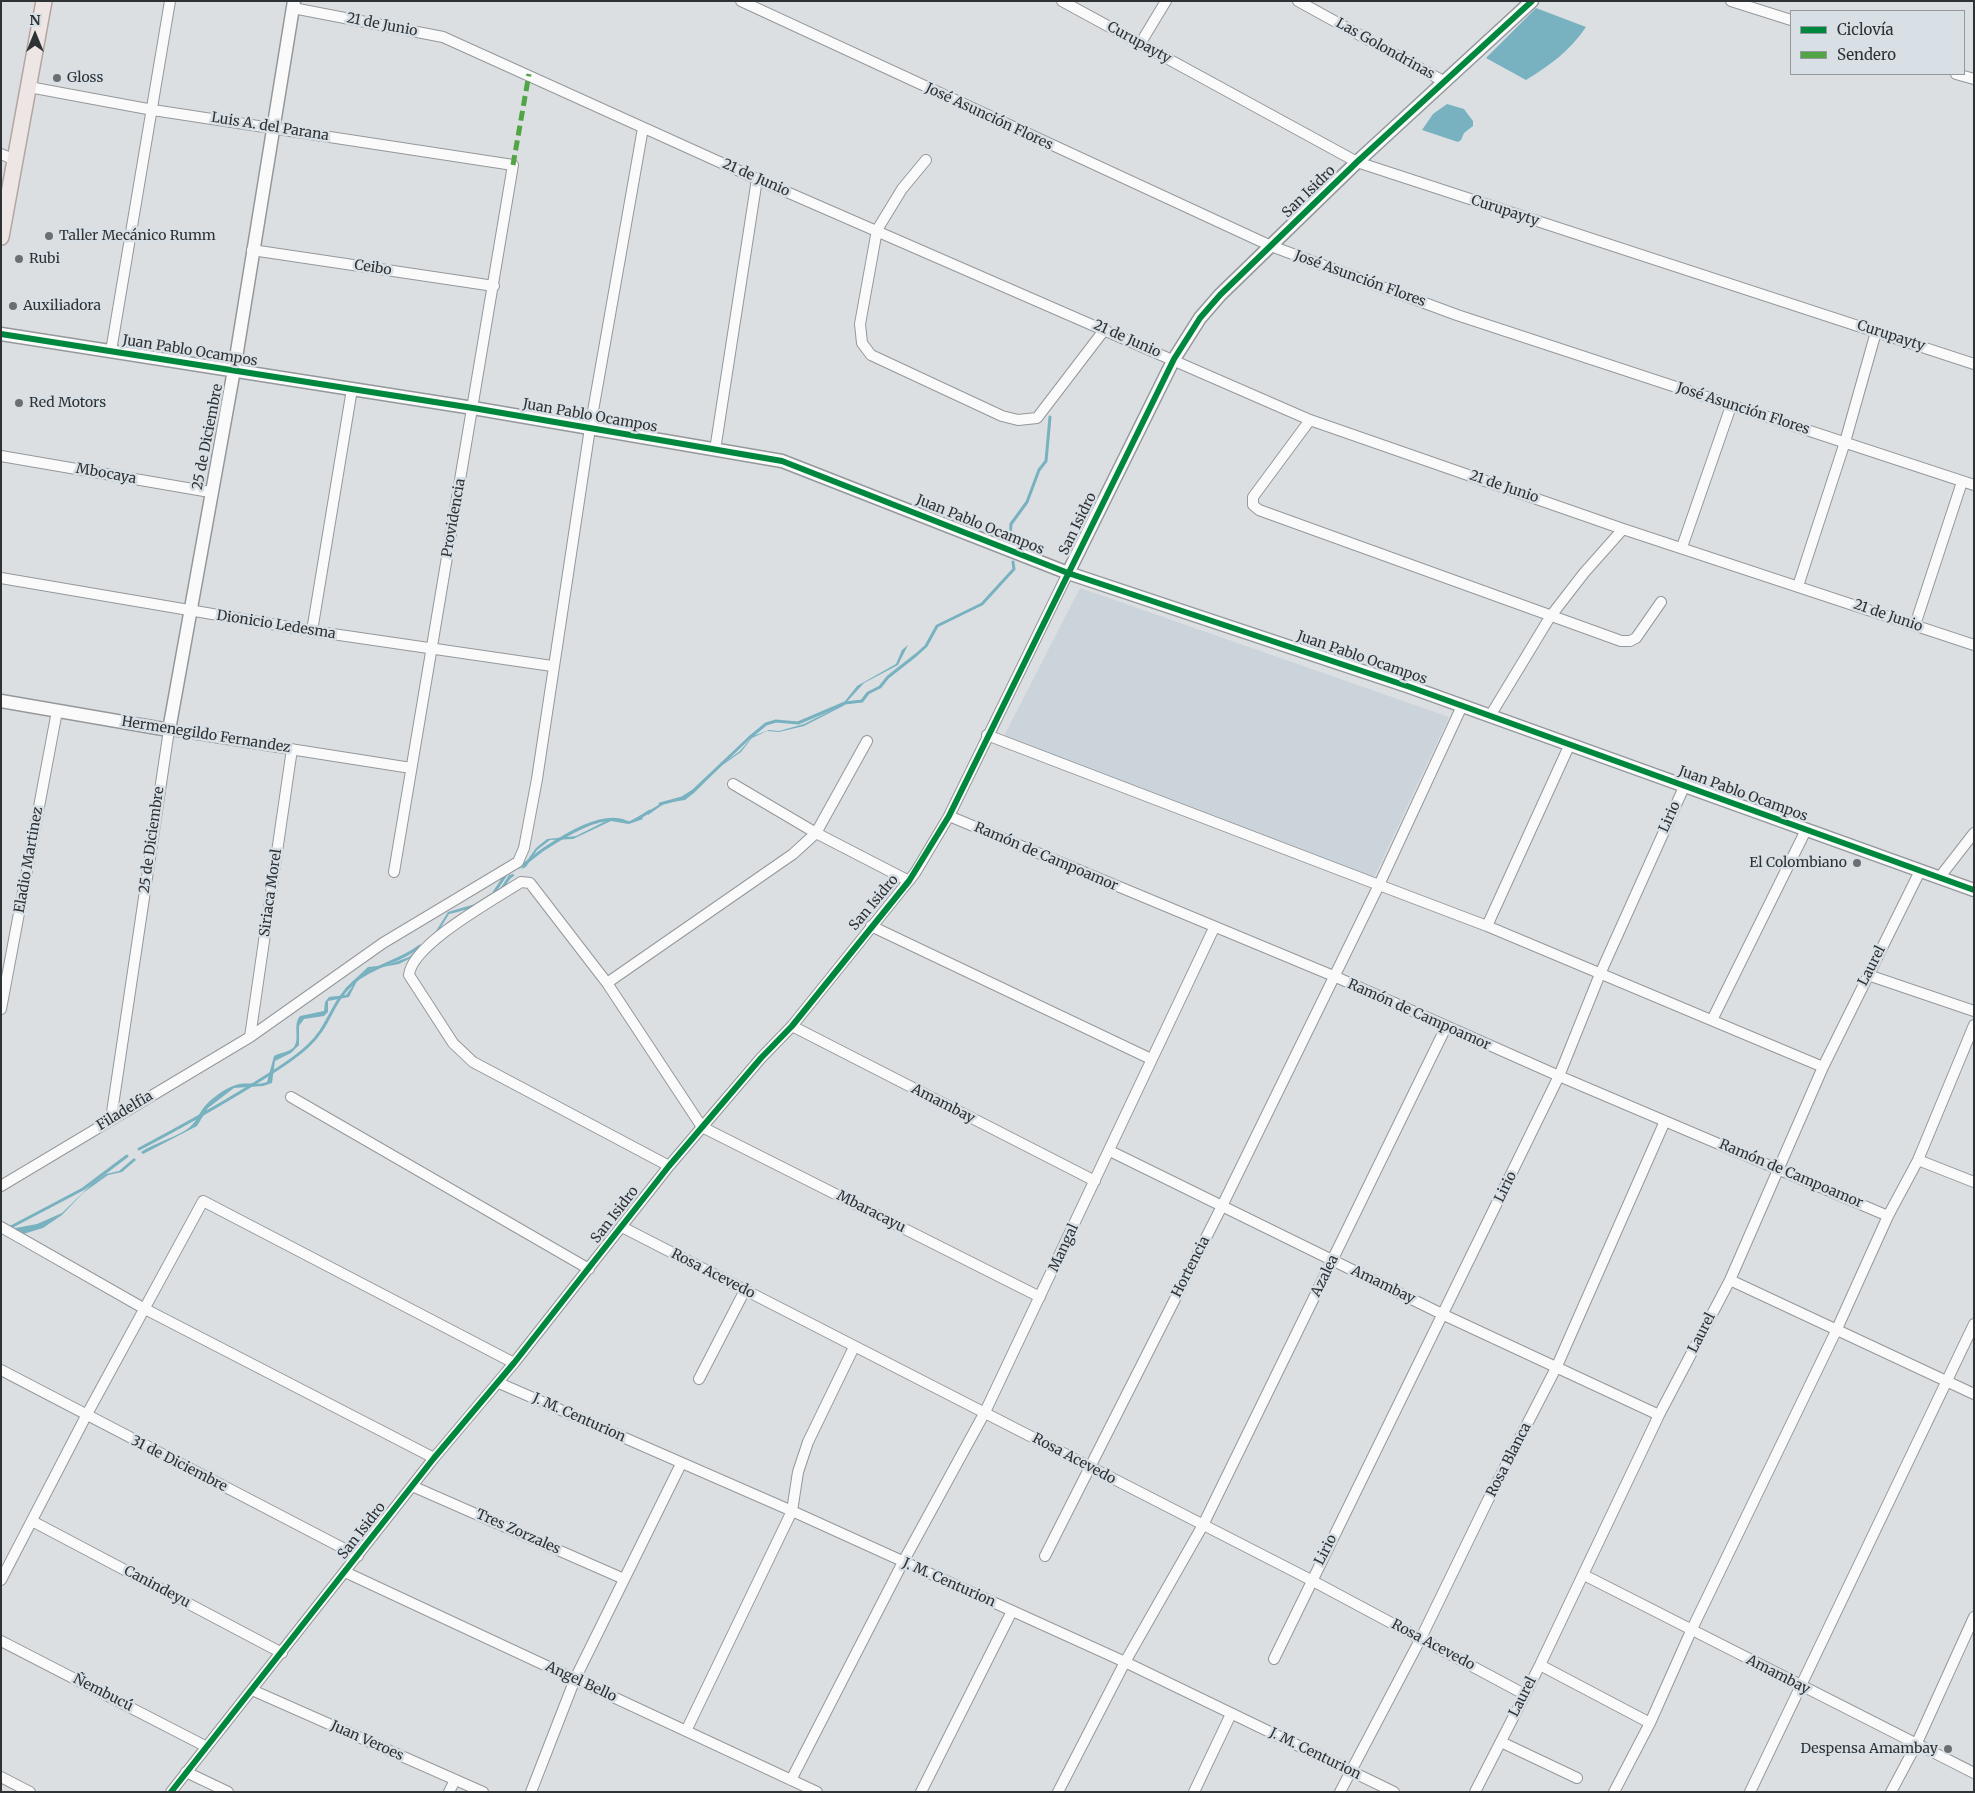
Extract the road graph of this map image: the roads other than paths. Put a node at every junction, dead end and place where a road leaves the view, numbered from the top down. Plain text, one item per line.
1 (170, 1) edge
2 (741, 1) edge
3 (1062, 1) edge
4 (1166, 1) edge
5 (1298, 1) edge
6 (1532, 1) edge
7 (1731, 1) edge
8 (41, 2) edge
9 (294, 5) edge
10 (1790, 20) edge
11 (1140, 44) junction
12 (1960, 75) edge
13 (1974, 79) edge
14 (1445, 82) junction
15 (29, 88) junction
16 (153, 110) junction
17 (273, 128) junction
18 (643, 128) junction
19 (8, 157) edge
20 (926, 160) dead end
21 (1357, 162) junction
22 (513, 165) joint
23 (757, 178) junction
24 (876, 230) junction
25 (1, 237) edge
26 (1271, 246) junction
27 (252, 250) junction
28 (494, 286) junction
29 (1104, 328) junction
30 (1876, 332) junction
31 (1, 334) edge
32 (111, 351) junction
33 (1174, 359) junction
34 (1974, 364) edge
35 (234, 370) junction
36 (352, 389) junction
37 (1731, 406) junction
38 (473, 408) junction
39 (1310, 420) junction
40 (590, 428) junction
41 (1845, 442) junction
42 (715, 450) junction
43 (1, 456) edge
44 (1962, 482) junction
45 (1974, 486) edge
46 (210, 492) junction
47 (1624, 528) junction
48 (1682, 548) junction
49 (1068, 574) junction
50 (1, 578) edge
51 (1798, 586) junction
52 (1661, 602) dead end
53 (191, 611) junction
54 (1550, 617) junction
55 (1915, 625) junction
56 (312, 632) junction
57 (1974, 645) edge
58 (431, 648) junction
59 (552, 666) junction
60 (1, 701) edge
61 (1462, 706) junction
62 (56, 711) junction
63 (1490, 716) junction
64 (168, 730) junction
65 (987, 735) junction
66 (867, 742) dead end
67 (1569, 746) junction
68 (292, 749) junction
69 (411, 768) junction
70 (733, 784) dead end
71 (1684, 786) junction
72 (949, 816) junction
73 (1806, 830) junction
74 (816, 833) junction
75 (1974, 833) edge
76 (1920, 871) junction
77 (394, 872) dead end
78 (1939, 878) junction
79 (910, 881) junction
80 (1379, 884) junction
81 (1974, 890) edge
82 (871, 926) junction
83 (1487, 926) junction
84 (1214, 928) junction
85 (6, 960) edge
86 (1600, 974) junction
87 (1868, 975) junction
88 (1336, 977) junction
89 (607, 983) junction
90 (1, 1009) edge
91 (1974, 1012) edge
92 (1712, 1020) junction
93 (1974, 1025) edge
94 (792, 1026) junction
95 (1446, 1027) junction
96 (250, 1037) junction
97 (1151, 1059) junction
98 (1823, 1066) junction
99 (1559, 1076) junction
100 (291, 1097) dead end
101 (111, 1119) junction
102 (1665, 1121) junction
103 (702, 1127) junction
104 (1110, 1151) junction
105 (1918, 1160) junction
106 (669, 1166) junction
107 (1780, 1168) junction
108 (1095, 1181) junction
109 (1974, 1182) edge
110 (1, 1186) edge
111 (1222, 1206) junction
112 (1888, 1216) junction
113 (1, 1227) edge
114 (622, 1227) junction
115 (1332, 1260) junction
116 (589, 1269) junction
117 (1730, 1280) junction
118 (745, 1290) junction
119 (1040, 1297) junction
120 (145, 1309) junction
121 (1444, 1315) junction
122 (1974, 1324) edge
123 (1836, 1331) junction
124 (854, 1347) junction
125 (514, 1363) junction
126 (1557, 1366) junction
127 (1, 1370) edge
128 (700, 1379) dead end
129 (1948, 1381) junction
130 (499, 1383) junction
131 (1974, 1394) edge
132 (985, 1412) junction
133 (1659, 1415) junction
134 (86, 1416) junction
135 (434, 1458) junction
136 (681, 1464) junction
137 (1089, 1468) junction
138 (412, 1486) junction
139 (792, 1512) junction
140 (32, 1521) junction
141 (1202, 1525) junction
142 (358, 1556) junction
143 (1045, 1556) dead end
144 (903, 1562) junction
145 (345, 1572) junction
146 (1584, 1575) junction
147 (624, 1579) junction
148 (1, 1580) edge
149 (1312, 1580) junction
150 (1012, 1611) junction
151 (1974, 1617) edge
152 (1691, 1631) junction
153 (1421, 1638) junction
154 (1, 1641) edge
155 (282, 1653) junction
156 (1274, 1659) dead end
157 (1125, 1662) junction
158 (1540, 1665) junction
159 (575, 1679) junction
160 (1800, 1686) junction
161 (252, 1690) junction
162 (1524, 1694) junction
163 (1232, 1714) junction
164 (1650, 1723) junction
165 (686, 1731) junction
166 (1501, 1742) junction
167 (1916, 1744) junction
168 (205, 1746) junction
169 (186, 1772) junction
170 (1351, 1772) junction
171 (1974, 1773) edge
172 (1, 1777) edge
173 (1577, 1778) dead end
174 (455, 1780) junction
175 (791, 1780) junction
176 (30, 1792) edge
177 (171, 1792) edge
178 (228, 1792) edge
179 (449, 1792) edge
180 (483, 1792) edge
181 (531, 1792) edge
182 (817, 1792) edge
183 (921, 1792) edge
184 (1058, 1792) edge
185 (1194, 1792) edge
186 (1340, 1792) edge
187 (1394, 1792) edge
188 (1475, 1792) edge
189 (1614, 1792) edge
190 (1750, 1792) edge
191 (1891, 1792) edge

1 - 16 street
2 - 26 street, José Asunción Flores
3 - 11 street, Curupayty
4 - 11 street
5 - 14 street, Las Golondrinas
6 - 14 street, San Isidro
7 - 10 street
8 - 15 main road
9 - 17 street, 25 de Diciembre
9 - 18 street, 21 de Junio
11 - 21 street, Curupayty
12 - 13 street
14 - 21 street, San Isidro
15 - 16 street, Luis A. del Parana
15 - 19 main road
16 - 17 street, Luis A. del Parana
16 - 32 street
17 - 22 street, Luis A. del Parana
17 - 27 street, 25 de Diciembre
18 - 23 street, 21 de Junio
18 - 40 street, Filadelfia
19 - 25 main road
20 - 24 street
21 - 26 street, San Isidro
21 - 30 street, Curupayty
22 - 28 street, Providencia
23 - 24 street, 21 de Junio
23 - 42 street
24 - 29 street, 21 de Junio
24 - 29 street
26 - 33 street, San Isidro
26 - 37 street, José Asunción Flores
27 - 28 street, Ceibo
27 - 35 street, 25 de Diciembre
28 - 38 street, Providencia
29 - 33 street, 21 de Junio
30 - 34 street, Curupayty
30 - 41 street
31 - 32 street, Juan Pablo Ocampos
32 - 35 street, Juan Pablo Ocampos
33 - 39 street, 21 de Junio
33 - 49 street, San Isidro
35 - 36 street, Juan Pablo Ocampos
35 - 46 street, 25 de Diciembre
36 - 38 street, Juan Pablo Ocampos
36 - 56 street
37 - 41 street, José Asunción Flores
37 - 48 street
38 - 40 street, Juan Pablo Ocampos
38 - 58 street, Providencia
39 - 47 street, 21 de Junio
39 - 54 street
40 - 42 street, Juan Pablo Ocampos
40 - 59 street, Filadelfia
41 - 44 street, José Asunción Flores
41 - 51 street
42 - 49 street, Juan Pablo Ocampos
43 - 46 street, Mbocaya
44 - 45 street, José Asunción Flores
44 - 55 street
46 - 53 street, 25 de Diciembre
47 - 48 street, 21 de Junio
47 - 54 street
48 - 51 street, 21 de Junio
49 - 61 street, Juan Pablo Ocampos
49 - 65 street, San Isidro
50 - 53 street, Dionicio Ledesma
51 - 55 street, 21 de Junio
52 - 54 street
53 - 56 street, Dionicio Ledesma
53 - 64 street, 25 de Diciembre
54 - 63 street
55 - 57 street, 21 de Junio
56 - 58 street, Dionicio Ledesma
58 - 59 street, Dionicio Ledesma
58 - 69 street, Providencia
59 - 96 street, Filadelfia
60 - 62 street, Hermenegildo Fernandez
61 - 63 street, Juan Pablo Ocampos
61 - 80 street, Hortencia
62 - 64 street, Hermenegildo Fernandez
62 - 85 street, Eladio Martinez
63 - 67 street, Juan Pablo Ocampos
64 - 68 street, Hermenegildo Fernandez
64 - 101 street, 25 de Diciembre
65 - 72 street, San Isidro
65 - 80 street
66 - 74 street
67 - 71 street, Juan Pablo Ocampos
67 - 83 street
68 - 69 street, Hermenegildo Fernandez
68 - 96 street, Siriaca Morel
69 - 77 street, Providencia
70 - 74 street
71 - 73 street, Juan Pablo Ocampos
71 - 86 street, Lirio
72 - 79 street, San Isidro
72 - 84 street, Ramón de Campoamor
73 - 76 street, Juan Pablo Ocampos
73 - 92 street
74 - 79 street
74 - 89 street
75 - 78 street
76 - 78 street, Juan Pablo Ocampos
76 - 87 street, Laurel
78 - 81 street, Juan Pablo Ocampos
79 - 82 street, San Isidro
80 - 83 street
80 - 88 street, Hortencia
82 - 94 street, San Isidro
82 - 97 street
83 - 86 street
84 - 88 street, Ramón de Campoamor
84 - 97 street, Mangal
85 - 90 street, Eladio Martinez
86 - 92 street
86 - 99 street, Lirio
87 - 91 street
87 - 98 street, Laurel
88 - 95 street, Ramón de Campoamor
88 - 111 street, Hortencia
89 - 103 street
89 - 106 street
92 - 98 street
93 - 105 street
94 - 103 street, San Isidro
94 - 108 street, Amambay
95 - 99 street, Ramón de Campoamor
95 - 115 street, Azalea
96 - 101 street, Filadelfia
97 - 104 street, Mangal
98 - 107 street, Laurel
99 - 102 street, Ramón de Campoamor
99 - 121 street, Lirio
100 - 116 street
101 - 110 street, Filadelfia
102 - 107 street, Ramón de Campoamor
102 - 126 street, Rosa Blanca
103 - 106 street, San Isidro
103 - 119 street, Mbaracayu
104 - 108 street, Mangal
104 - 111 street, Amambay
105 - 109 street
105 - 112 street
106 - 114 street, San Isidro
107 - 112 street, Ramón de Campoamor
107 - 117 street, Laurel
108 - 119 street, Mangal
111 - 115 street, Amambay
111 - 137 street, Hortencia
112 - 123 street
113 - 120 street
114 - 116 street, San Isidro
114 - 118 street, Rosa Acevedo
115 - 121 street, Amambay
115 - 141 street, Azalea
116 - 125 street, San Isidro
117 - 123 street
117 - 133 street, Laurel
118 - 124 street, Rosa Acevedo
118 - 128 street
119 - 132 street, Mangal
120 - 125 street
120 - 134 street
120 - 135 street
121 - 126 street, Amambay
121 - 149 street, Lirio
122 - 129 street
123 - 129 street
123 - 152 street
124 - 132 street, Rosa Acevedo
124 - 139 street
125 - 130 street, San Isidro
126 - 133 street, Amambay
126 - 153 street, Rosa Blanca
127 - 134 street, 31 de Diciembre
129 - 131 street
129 - 160 street
130 - 135 street, San Isidro
130 - 136 street, J. M. Centurion
132 - 137 street, Rosa Acevedo
132 - 144 street, Mangal
133 - 146 street, Laurel
134 - 140 street
134 - 142 street, 31 de Diciembre
135 - 138 street, San Isidro
136 - 139 street, J. M. Centurion
136 - 147 street
137 - 141 street, Rosa Acevedo
137 - 143 street, Hortencia
138 - 142 street, San Isidro
138 - 147 street, Tres Zorzales
139 - 144 street, J. M. Centurion
139 - 165 street
140 - 148 street
140 - 155 street, Canindeyu
141 - 149 street, Rosa Acevedo
141 - 157 street, Azalea
142 - 145 street, San Isidro
144 - 150 street, J. M. Centurion
144 - 175 street, Mangal
145 - 155 street, San Isidro
145 - 159 street, Angel Bello
146 - 152 street, Amambay
146 - 158 street, Laurel
147 - 159 street
149 - 153 street, Rosa Acevedo
149 - 156 street, Lirio
150 - 157 street, J. M. Centurion
150 - 183 street
151 - 167 street
152 - 160 street, Amambay
152 - 164 street
153 - 162 street, Rosa Acevedo
153 - 170 street, Rosa Blanca
154 - 168 street, Ñembucú
155 - 161 street, San Isidro
157 - 163 street, J. M. Centurion
157 - 184 street, Azalea
158 - 162 street, Laurel
158 - 164 street
159 - 165 street, Angel Bello
159 - 181 street
160 - 167 street, Amambay
160 - 190 street
161 - 168 street, San Isidro
161 - 174 street, Juan Veroes
162 - 166 street, Laurel
163 - 170 street, J. M. Centurion
163 - 185 street
164 - 189 street
165 - 175 street, Angel Bello
166 - 173 street
166 - 188 street, Laurel
167 - 171 street, Amambay
167 - 191 street
168 - 169 street, San Isidro
169 - 177 street, San Isidro
169 - 178 street
170 - 186 street, Rosa Blanca
170 - 187 street, J. M. Centurion
172 - 176 street
174 - 179 street
174 - 180 street, Juan Veroes
175 - 182 street, Angel Bello

